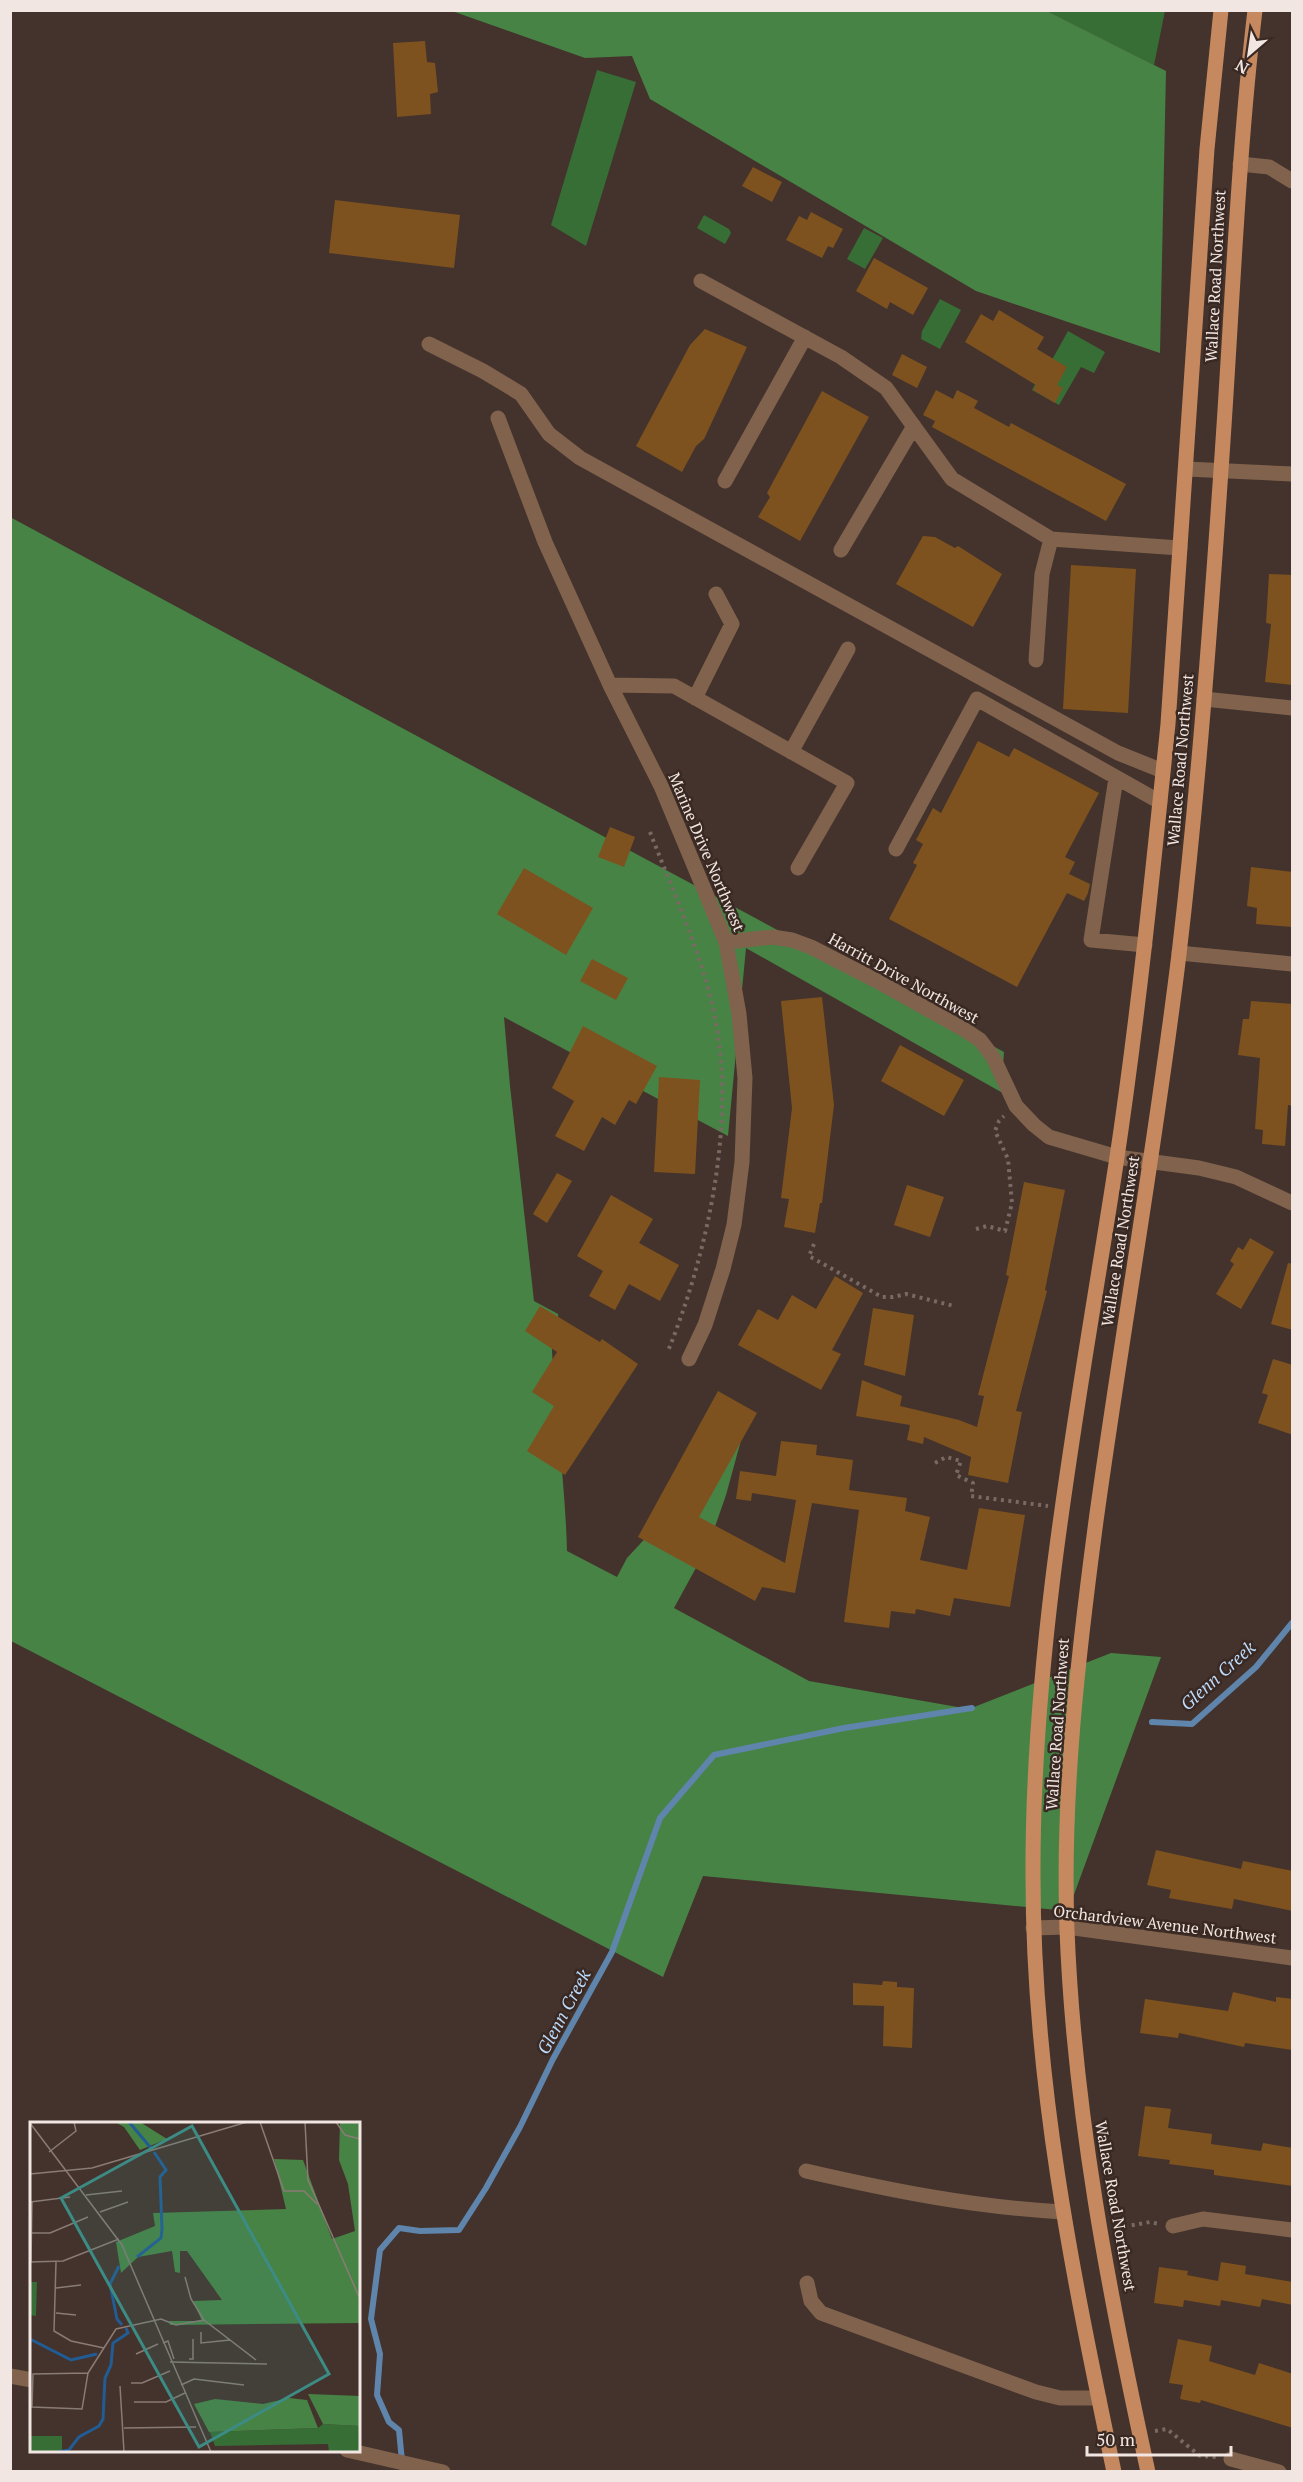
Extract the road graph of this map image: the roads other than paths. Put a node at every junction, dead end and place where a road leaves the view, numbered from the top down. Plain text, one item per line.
1 (1221, 10) edge
2 (1255, 10) edge
3 (1240, 164) junction
4 (1293, 180) edge
5 (701, 281) dead end
6 (805, 337) junction
7 (429, 344) dead end
8 (498, 418) dead end
9 (914, 426) junction
10 (1186, 469) junction
11 (1221, 471) junction
12 (1293, 474) edge
13 (725, 481) dead end
14 (1051, 539) junction
15 (1180, 548) junction
16 (841, 550) dead end
17 (716, 594) dead end
18 (848, 649) dead end
19 (1036, 660) dead end
20 (610, 685) junction
21 (695, 698) junction
22 (1204, 699) junction
23 (1293, 708) edge
24 (792, 752) junction
25 (1163, 771) junction
26 (1116, 778) junction
27 (1160, 802) junction
28 (896, 849) dead end
29 (798, 868) dead end
30 (726, 942) junction
31 (1145, 945) junction
32 (1179, 953) junction
33 (1293, 964) edge
34 (1117, 1157) junction
35 (1151, 1162) junction
36 (1293, 1203) edge
37 (689, 1359) dead end
38 (1067, 1927) junction
39 (1034, 1928) junction
40 (1293, 1958) edge
41 (806, 2171) dead end
42 (1063, 2212) junction
43 (1173, 2226) road end
44 (1293, 2230) edge
45 (807, 2283) dead end
46 (10, 2376) edge
47 (30, 2380) edge
48 (1099, 2398) junction
49 (352, 2452) edge
50 (1231, 2458) road end
51 (443, 2472) edge
52 (1114, 2472) edge
53 (1148, 2472) edge
54 (1279, 2472) edge

1 - 10 main road, Wallace Road Northwest
2 - 3 main road, Wallace Road Northwest
3 - 4 street
3 - 11 main road, Wallace Road Northwest
5 - 6 street
6 - 9 street
6 - 13 street
7 - 25 street
8 - 20 street, Marine Drive Northwest
9 - 14 street
9 - 16 street
10 - 11 street
10 - 15 main road, Wallace Road Northwest
11 - 12 street
11 - 22 main road, Wallace Road Northwest
14 - 15 street
14 - 19 street
15 - 25 main road, Wallace Road Northwest
17 - 21 street
18 - 24 street
20 - 21 street
20 - 30 street, Marine Drive Northwest
21 - 24 street
22 - 23 street
22 - 32 main road, Wallace Road Northwest
24 - 29 street
25 - 27 main road, Wallace Road Northwest
26 - 27 street
26 - 28 street
26 - 31 street
27 - 31 main road, Wallace Road Northwest
30 - 34 street, Harritt Drive Northwest
30 - 37 street, Marine Drive Northwest
31 - 34 main road, Wallace Road Northwest
32 - 33 street
32 - 35 main road, Wallace Road Northwest
34 - 35 street, Harritt Drive Northwest
34 - 39 main road, Wallace Road Northwest
35 - 36 street, Harritt Drive Northwest
35 - 38 main road, Wallace Road Northwest
38 - 39 street, Orchardview Avenue Northwest
38 - 40 street, Orchardview Avenue Northwest
38 - 53 main road, Wallace Road Northwest
39 - 42 main road, Wallace Road Northwest
41 - 42 street
42 - 48 main road, Wallace Road Northwest
43 - 44 street
45 - 48 street
46 - 47 street
48 - 52 main road, Wallace Road Northwest
49 - 51 street
50 - 54 street

